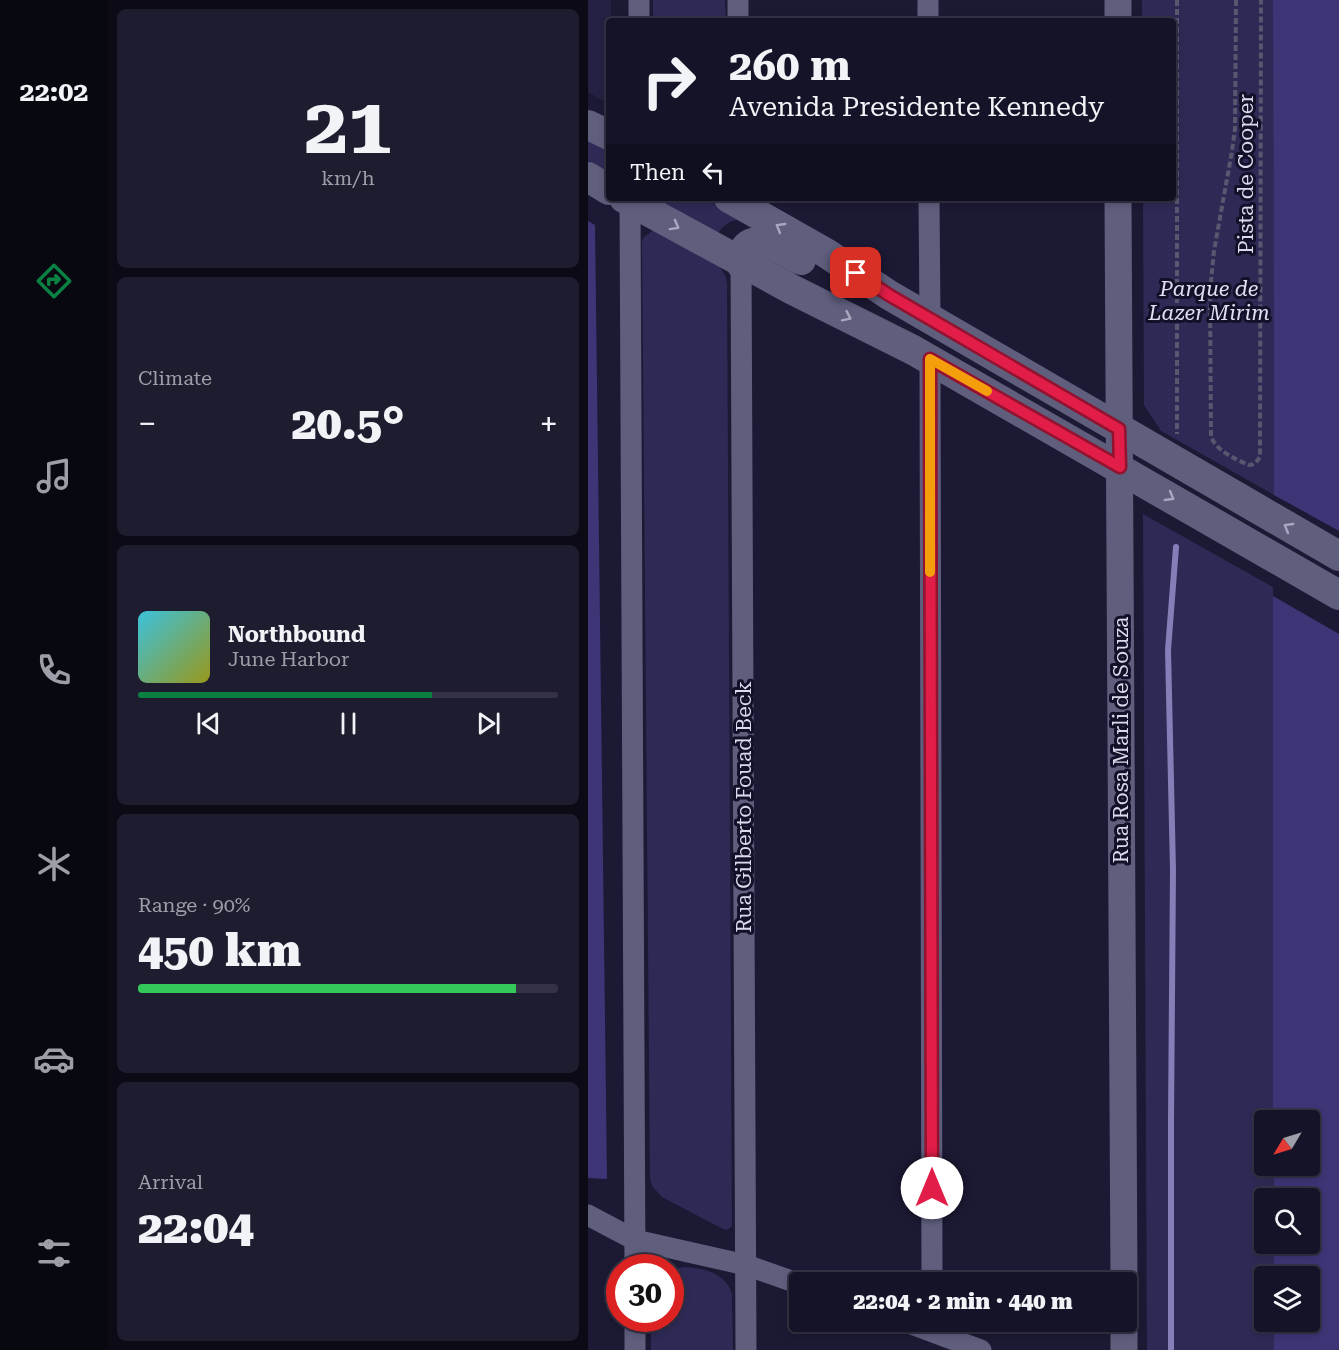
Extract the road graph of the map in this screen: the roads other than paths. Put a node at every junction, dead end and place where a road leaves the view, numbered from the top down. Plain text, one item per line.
1 (639, 0) edge
2 (738, 0) edge
3 (928, 0) edge
4 (1118, 0) edge
5 (639, 18) edge
6 (738, 18) edge
7 (928, 18) edge
8 (1118, 18) edge
9 (588, 125) edge
10 (606, 134) edge
11 (588, 177) edge
12 (606, 187) edge
13 (621, 201) edge
14 (630, 201) edge
15 (738, 201) edge
16 (929, 201) edge
17 (1118, 201) edge
18 (741, 264) junction
19 (856, 273) junction
20 (930, 319) junction
21 (930, 359) junction
22 (1119, 429) junction
23 (1120, 467) junction
24 (1339, 556) edge
25 (1339, 595) edge
26 (588, 1215) edge
27 (635, 1240) junction
28 (635, 1254) edge
29 (746, 1265) junction
30 (932, 1272) edge
31 (1124, 1272) edge
32 (789, 1280) edge
33 (635, 1332) edge
34 (1124, 1332) edge
35 (933, 1334) edge
36 (635, 1350) edge
37 (746, 1350) edge
38 (981, 1350) edge
39 (1124, 1350) edge

1 - 5 street
2 - 6 street
3 - 7 street
4 - 8 street
9 - 10 main road
11 - 12 main road
13 - 27 street
14 -> 18 main road
19 -> 15 main road
16 - 20 street
17 - 22 street, Rua Rosa Marli de Souza
18 - 19 main road
18 -> 21 main road
18 - 29 street, Rua Gilberto Fouad Beck
19 - 20 main road
20 - 22 main road
21 - 23 main road
21 - 30 street
22 - 23 street, Rua Rosa Marli de Souza
24 -> 22 main road
23 -> 25 main road
23 - 31 street, Rua Rosa Marli de Souza
26 - 27 street
27 - 28 street
27 - 29 street
29 - 32 street
29 - 37 street, Rua Gilberto Fouad Beck
33 - 36 street
34 - 39 street
35 - 38 street

